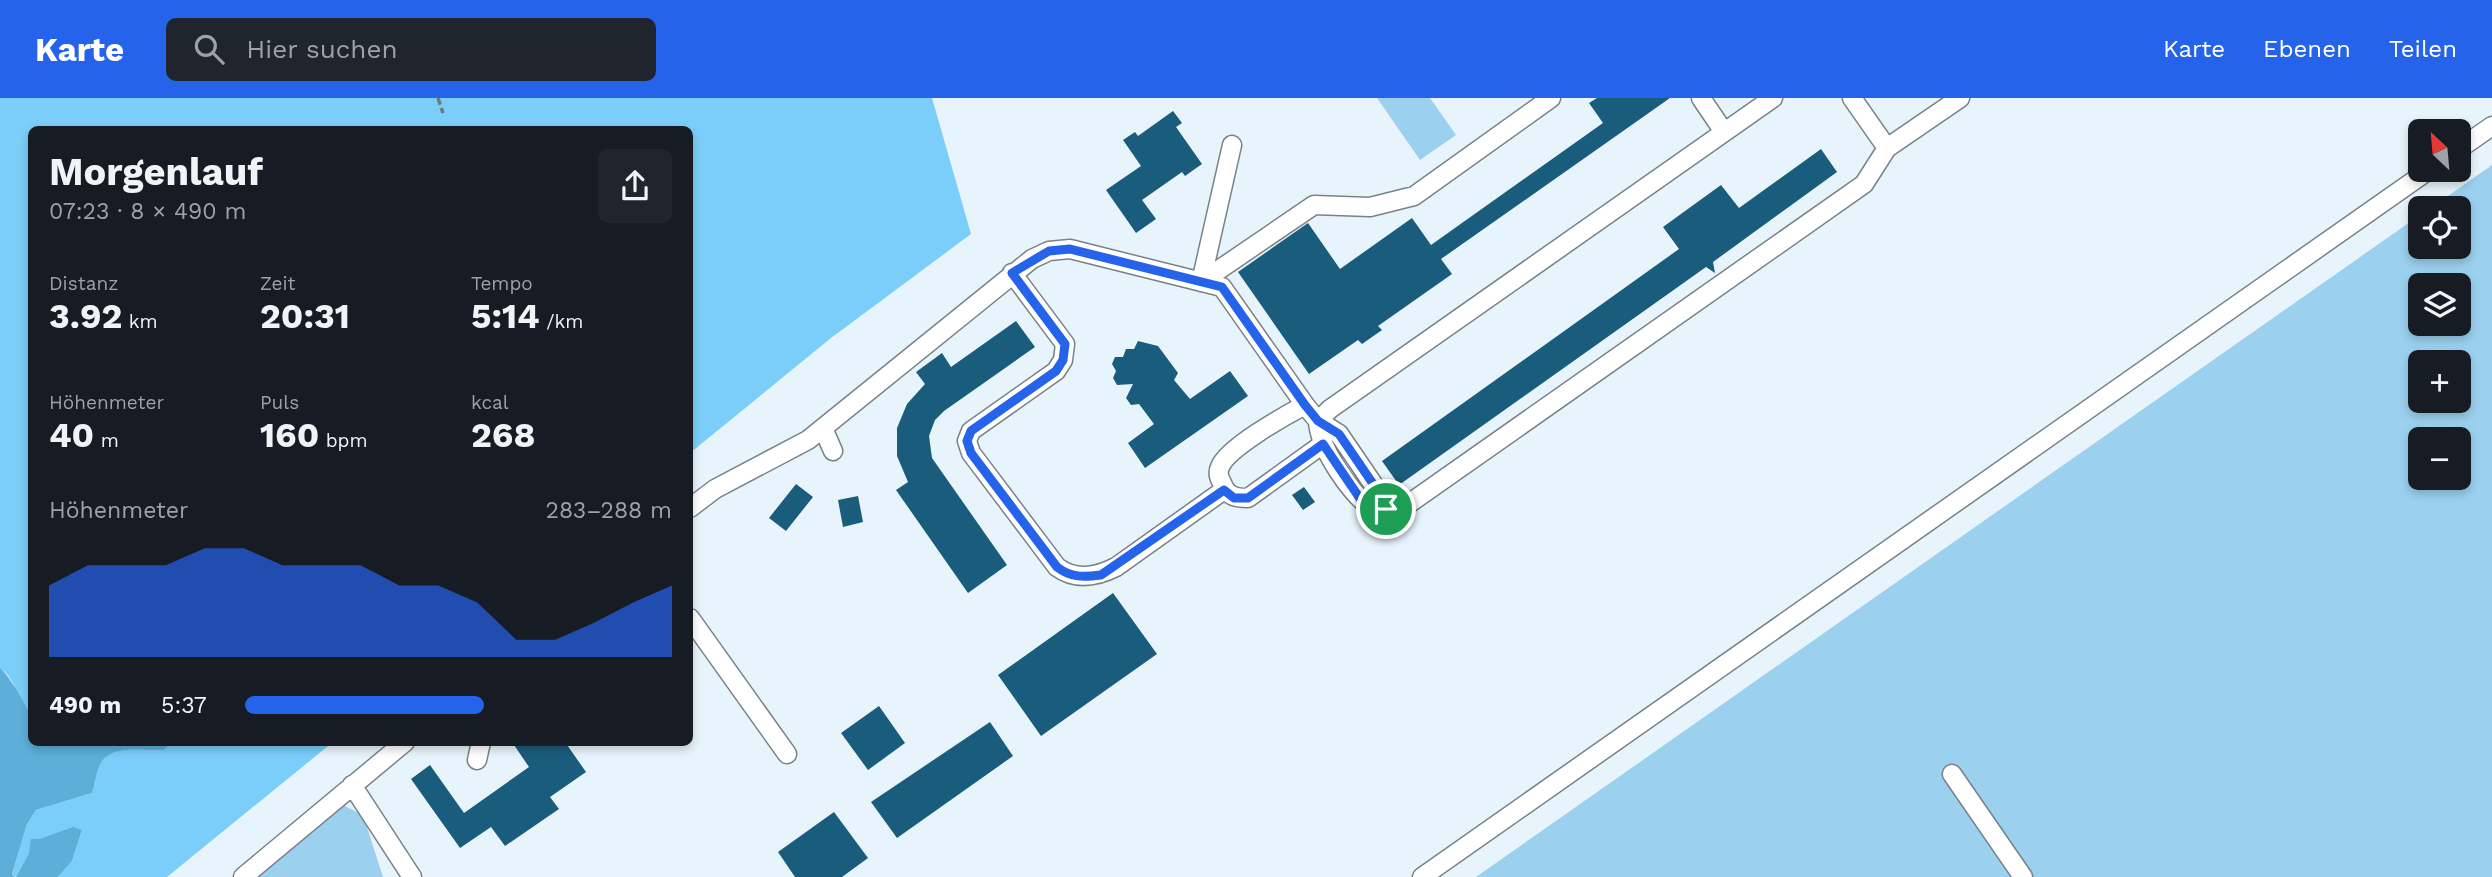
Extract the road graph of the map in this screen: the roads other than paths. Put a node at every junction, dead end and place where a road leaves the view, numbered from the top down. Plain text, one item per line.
1 (1551, 98) edge
2 (1700, 98) edge
3 (1773, 98) edge
4 (1852, 98) edge
5 (1960, 98) edge
6 (2492, 126) edge
7 (1724, 132) junction
8 (2471, 141) edge
9 (1232, 145) dead end
10 (1887, 148) junction
11 (2412, 182) edge
12 (1012, 273) junction
13 (1201, 282) junction
14 (1305, 405) junction
15 (1318, 421) junction
16 (823, 428) junction
17 (1323, 444) junction
18 (833, 451) dead end
19 (1224, 490) junction
20 (693, 506) edge
21 (1386, 509) junction
22 (693, 622) edge
23 (400, 746) edge
24 (787, 754) dead end
25 (1952, 774) dead end
26 (352, 785) junction
27 (243, 877) edge
28 (412, 877) edge
29 (1422, 877) edge
30 (2024, 877) edge

1 - 13 lane
2 - 7 lane
3 - 7 lane
4 - 10 lane
5 - 10 lane
6 - 8 lane
7 - 15 lane
9 - 13 lane
10 - 21 lane
11 - 29 lane
12 - 13 lane
12 - 16 lane
12 - 19 lane
13 - 14 lane
14 - 15 lane
14 - 19 lane
15 - 17 lane
15 - 21 lane
16 - 18 lane
16 - 20 lane
17 - 19 lane
17 - 21 lane
22 - 24 lane
23 - 26 lane
25 - 30 lane
26 - 27 lane
26 - 28 lane

